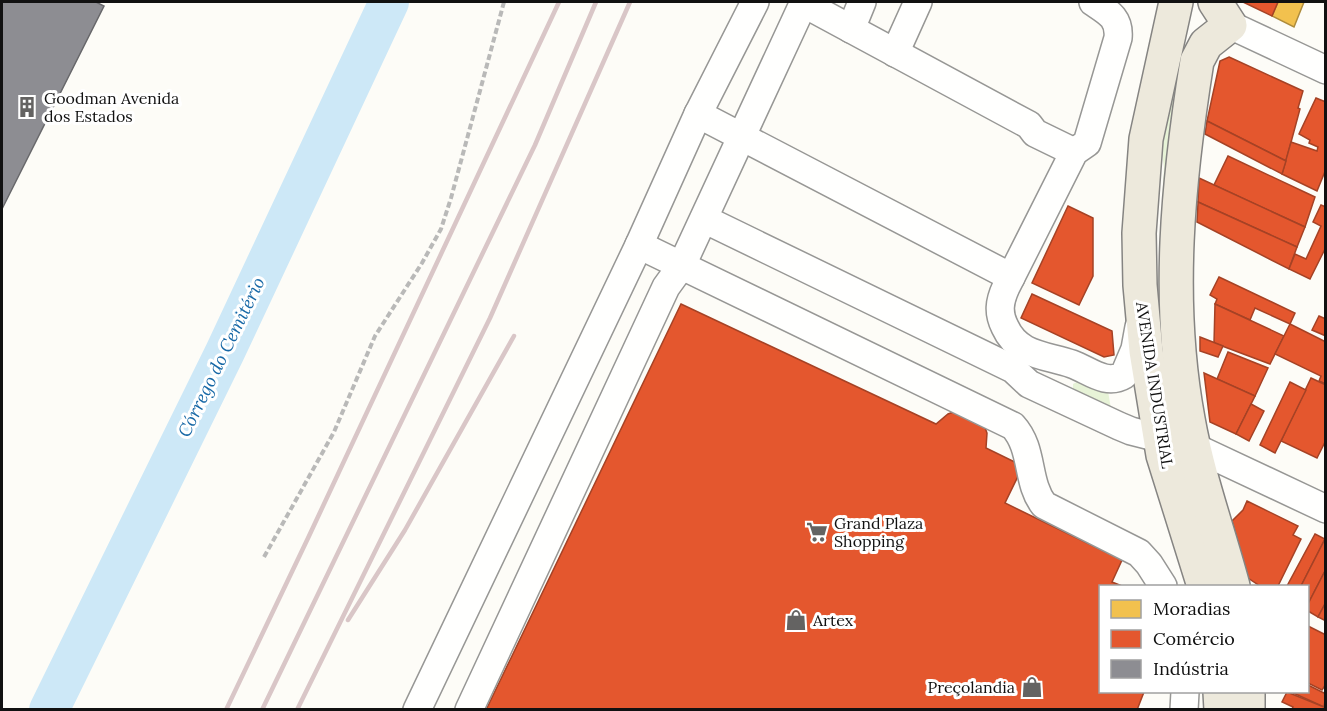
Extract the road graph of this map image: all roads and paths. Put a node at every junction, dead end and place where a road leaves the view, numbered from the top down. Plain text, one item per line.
1 (504, 2) edge
2 (755, 2) edge
3 (804, 2) edge
4 (862, 2) edge
5 (918, 2) edge
6 (1093, 2) edge
7 (1178, 2) edge
8 (1223, 13) edge
9 (851, 29) junction
10 (895, 52) junction
11 (1197, 61) junction
12 (1326, 70) edge
13 (698, 114) junction
14 (742, 137) junction
15 (1074, 152) junction
16 (704, 219) junction
17 (639, 245) junction
18 (682, 265) junction
19 (1011, 277) junction
20 (621, 283) junction
21 (658, 303) junction
22 (1142, 314) junction
23 (1000, 317) junction
24 (931, 329) junction
25 (989, 357) junction
26 (1032, 386) junction
27 (1013, 426) junction
28 (1160, 437) junction
29 (1194, 447) junction
30 (1326, 494) edge
31 (1326, 503) edge
32 (1326, 509) edge
33 (264, 557) dead end
34 (1162, 585) edge
35 (1204, 585) edge
36 (1233, 585) edge
37 (1185, 693) edge
38 (1220, 693) edge
39 (1248, 693) edge
40 (418, 709) edge
41 (469, 710) edge
42 (1184, 710) edge
43 (1221, 710) edge
44 (1248, 710) edge

1 - 33 path
2 - 13 street
3 - 9 street
3 - 14 street
4 - 9 street
5 - 10 street
6 - 15 street
7 - 11 main road
7 - 22 main road, AVENIDA INDUSTRIAL
8 - 11 main road, AVENIDA INDUSTRIAL
8 - 12 street
9 - 10 street
10 - 15 street
11 - 29 main road, AVENIDA INDUSTRIAL
13 - 14 street
13 - 17 street
14 - 16 street
14 - 19 street
15 - 19 street
16 - 18 street
16 - 24 street
17 - 18 street
17 - 20 street
18 - 21 street
18 - 27 street
19 - 23 street
20 - 21 street
20 - 40 street
21 - 41 street
22 - 23 street
22 - 28 main road, AVENIDA INDUSTRIAL
23 - 25 street
24 - 25 street
24 - 26 street
25 - 26 street
26 - 27 street
26 - 28 street
27 - 34 street
28 - 29 street
28 - 35 main road, AVENIDA INDUSTRIAL
29 - 32 street
29 - 36 main road, AVENIDA INDUSTRIAL
30 - 31 street
37 - 42 street
38 - 43 main road
39 - 44 main road

